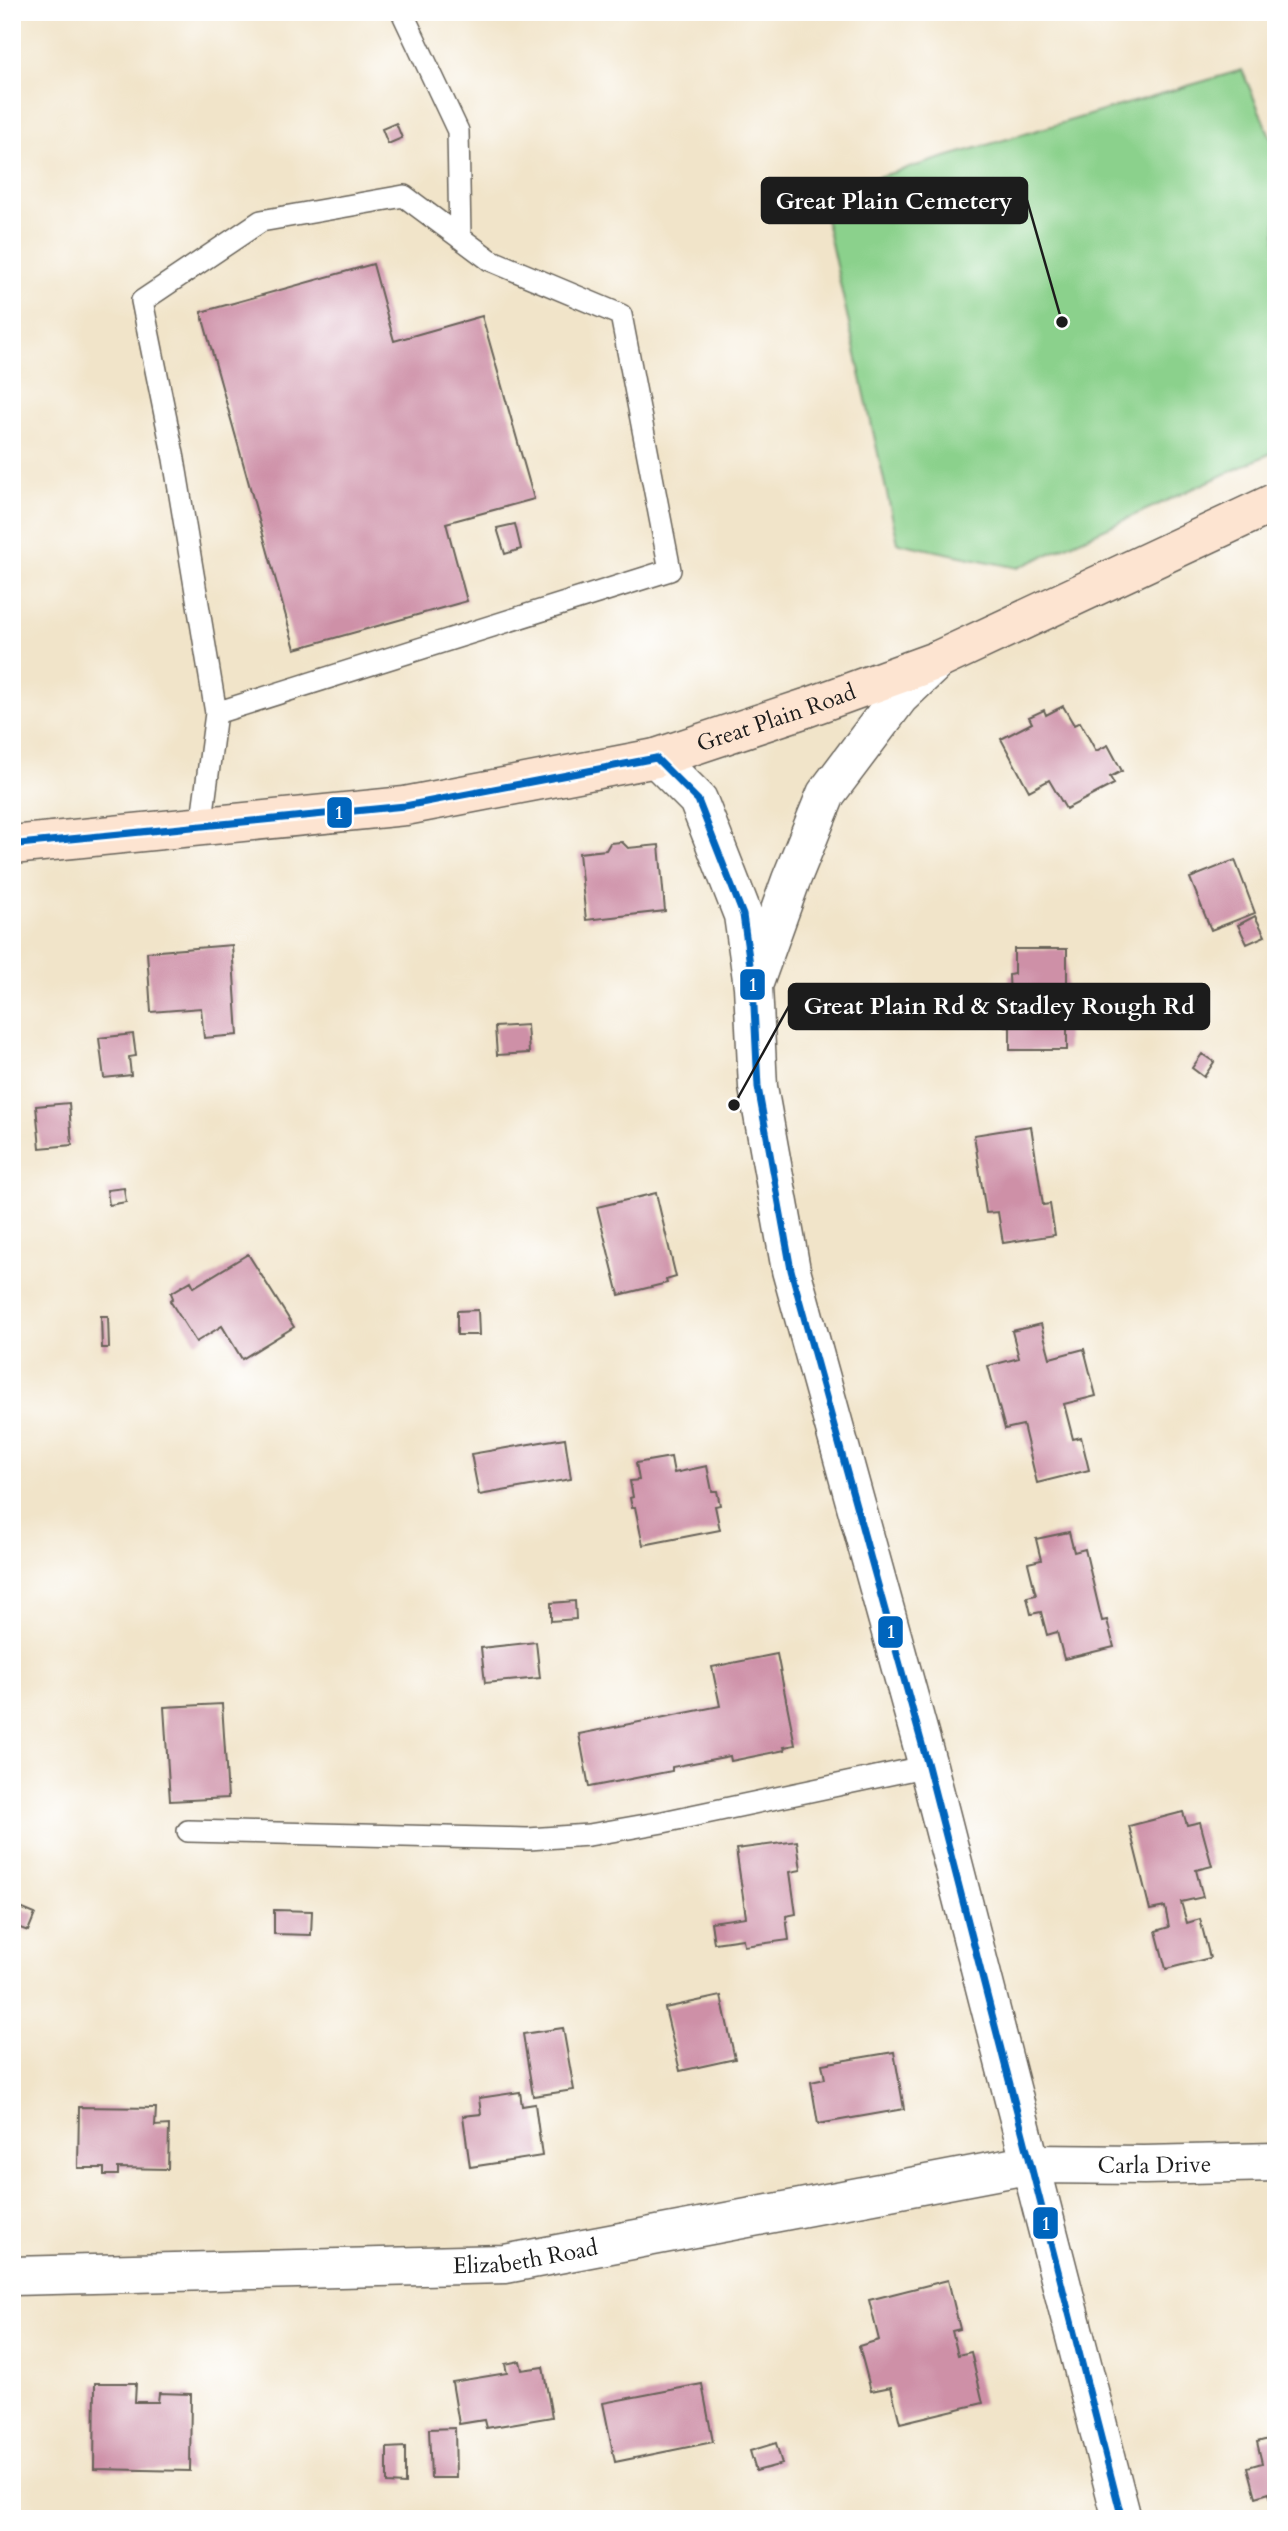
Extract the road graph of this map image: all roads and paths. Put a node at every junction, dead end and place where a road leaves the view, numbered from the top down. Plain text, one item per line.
1 (402, 12) edge
2 (460, 238) junction
3 (1276, 502) edge
4 (938, 660) junction
5 (216, 713) junction
6 (656, 758) junction
7 (201, 827) junction
8 (15, 839) edge
9 (753, 986) junction
10 (928, 1766) junction
11 (188, 1831) dead end
12 (1276, 2162) edge
13 (1032, 2164) junction
14 (12, 2276) edge
15 (1122, 2519) edge

1 - 2 lane
2 - 5 lane
2 - 5 lane
3 - 4 main road, Great Plain Road
4 - 6 main road, Great Plain Road
4 - 9 street, Great Plain Road
5 - 7 lane
6 - 7 main road
6 - 9 street, Great Plain Road
7 - 8 main road
9 - 10 street, Great Plain Road
10 - 11 lane
10 - 13 street, Great Plain Road
12 - 13 street, Carla Drive
13 - 14 street, Elizabeth Road
13 - 15 street, Great Plain Road

